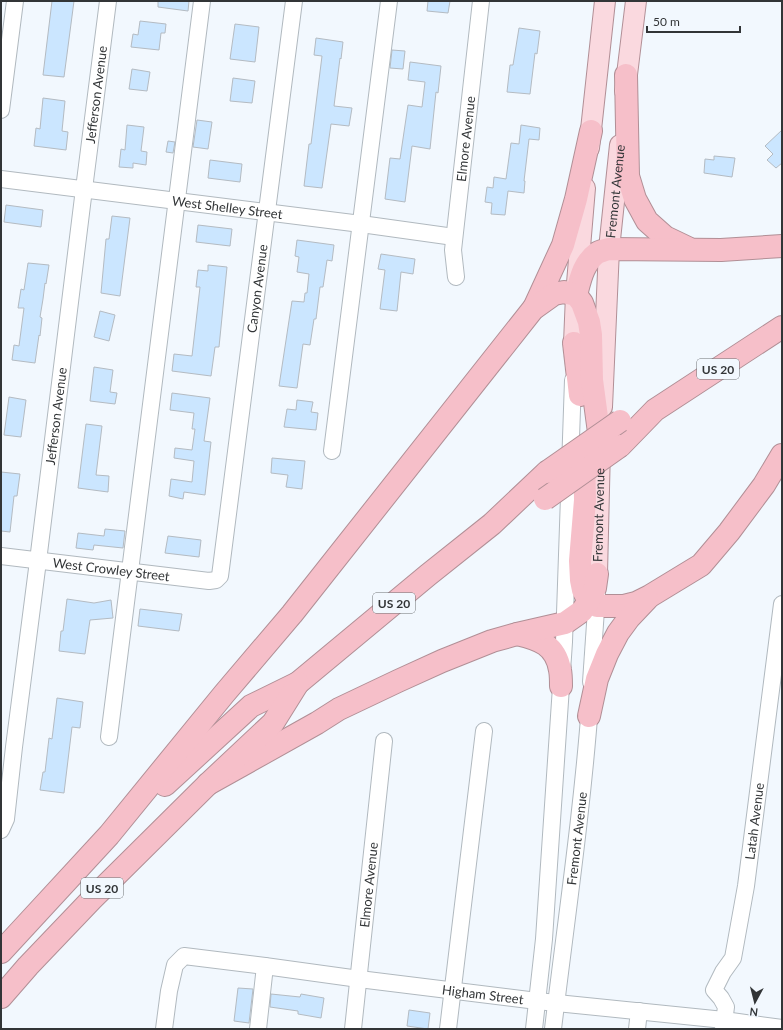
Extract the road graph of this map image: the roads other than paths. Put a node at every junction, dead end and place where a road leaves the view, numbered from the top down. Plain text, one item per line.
1 (15, 1) edge
2 (108, 1) edge
3 (202, 1) edge
4 (294, 1) edge
5 (389, 1) edge
6 (481, 1) edge
7 (605, 1) edge
8 (636, 1) edge
9 (626, 75) junction
10 (1, 110) edge
11 (591, 131) junction
12 (1, 179) edge
13 (84, 189) junction
14 (176, 201) junction
15 (267, 212) junction
16 (361, 224) junction
17 (454, 237) junction
18 (782, 246) edge
19 (609, 249) junction
20 (692, 250) junction
21 (456, 277) dead end
22 (576, 295) junction
23 (533, 309) junction
24 (782, 328) edge
25 (574, 343) junction
26 (655, 410) junction
27 (610, 443) junction
28 (332, 451) dead end
29 (782, 455) edge
30 (492, 524) junction
31 (1, 556) edge
32 (38, 561) junction
33 (130, 571) junction
34 (598, 574) joint
35 (220, 576) joint
36 (650, 596) junction
37 (593, 603) junction
38 (782, 604) edge
39 (565, 623) junction
40 (518, 634) junction
41 (298, 683) junction
42 (561, 686) junction
43 (589, 716) junction
44 (484, 731) dead end
45 (109, 737) dead end
46 (384, 741) dead end
47 (208, 784) junction
48 (1, 830) edge
49 (109, 835) junction
50 (1, 952) edge
51 (265, 966) junction
52 (359, 979) junction
53 (453, 990) junction
54 (1, 997) edge
55 (537, 1001) junction
56 (557, 1003) junction
57 (639, 1011) junction
58 (723, 1025) edge
59 (782, 1028) edge
60 (164, 1029) edge
61 (258, 1029) edge
62 (353, 1029) edge
63 (448, 1029) edge
64 (534, 1029) edge
65 (553, 1029) edge
66 (637, 1029) edge

1 - 10 street
2 - 13 street, Jefferson Avenue
3 - 14 street
4 - 15 street, Canyon Avenue
5 - 16 street
6 - 17 street, Elmore Avenue
7 - 11 main road, Fremont Avenue
8 - 9 main road, Fremont Avenue
9 - 19 main road, Fremont Avenue
9 - 20 highway
11 - 22 main road, Fremont Avenue
11 - 23 highway
12 - 13 street, West Shelley Street
13 - 14 street, West Shelley Street
13 - 32 street, Jefferson Avenue
14 - 15 street, West Shelley Street
14 - 33 street
15 - 16 street, West Shelley Street
15 - 35 street, Canyon Avenue
16 - 17 street, West Shelley Street
16 - 28 street
17 - 21 street, Elmore Avenue
18 - 20 highway
19 - 20 highway
19 - 22 highway
19 - 27 main road, Fremont Avenue
22 - 23 highway
22 - 25 main road, Fremont Avenue
22 - 27 highway
23 - 49 highway
24 - 26 highway, US 20
25 - 37 highway
25 - 39 street, Fremont Avenue
26 - 27 highway, US 20
26 - 30 highway, US 20, bridge
27 - 30 highway, US 20, bridge
27 - 34 main road, Fremont Avenue
29 - 36 highway
30 - 41 highway, US 20
31 - 32 street, West Crowley Street
32 - 33 street, West Crowley Street
32 - 48 street, Jefferson Avenue
33 - 35 street, West Crowley Street
33 - 45 street
34 - 37 highway
36 - 37 highway
36 - 43 highway
37 - 39 highway
37 - 43 street, Fremont Avenue
38 - 58 street, Latah Avenue
39 - 40 highway
39 - 42 street, Fremont Avenue
40 - 42 highway
40 - 47 highway
41 - 47 highway, US 20
41 - 49 highway, US 20
42 - 55 street, Fremont Avenue
43 - 56 street, Fremont Avenue
44 - 53 street
46 - 52 street, Elmore Avenue
47 - 54 highway, US 20
49 - 50 highway, US 20
51 - 52 street, Higham Street
51 - 60 street, Higham Street
51 - 61 street
52 - 53 street, Higham Street
52 - 62 street, Elmore Avenue
53 - 55 street, Higham Street
53 - 63 street
55 - 56 street, Higham Street
55 - 64 street, Fremont Avenue
56 - 57 street, Higham Street
56 - 65 street, Fremont Avenue
57 - 58 street, Higham Street
57 - 66 street
58 - 59 street, Higham Street

